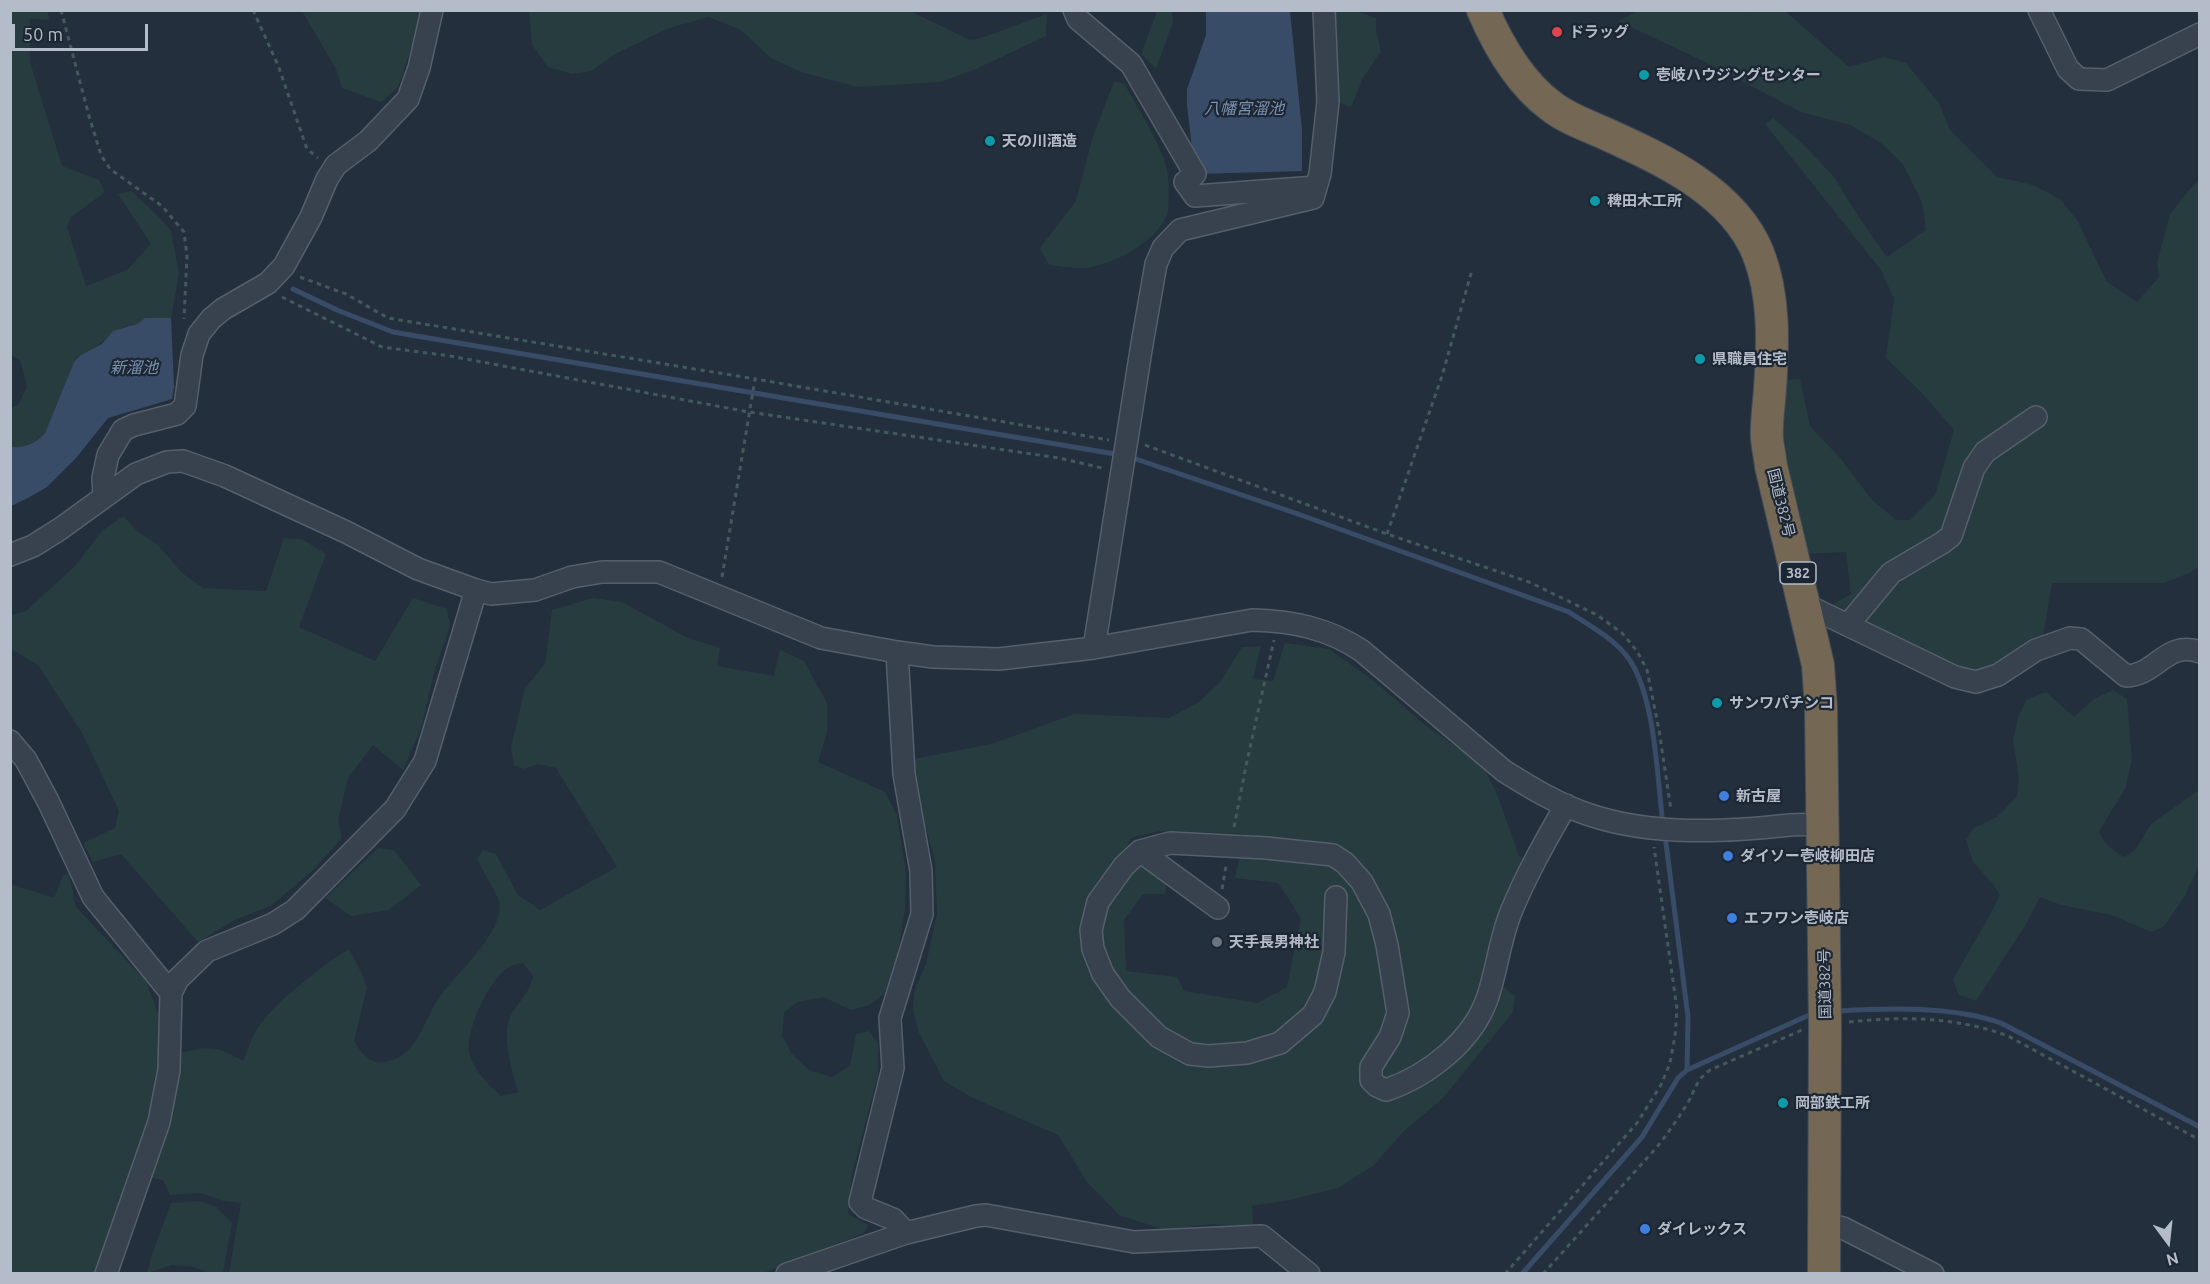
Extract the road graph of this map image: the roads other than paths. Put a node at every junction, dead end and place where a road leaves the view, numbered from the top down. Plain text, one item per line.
1 (432, 10) edge
2 (1074, 10) edge
3 (1324, 10) edge
4 (1483, 10) edge
5 (2039, 10) edge
6 (2199, 34) edge
7 (1316, 187) junction
8 (2036, 417) dead end
9 (104, 496) junction
10 (10, 555) edge
11 (476, 590) junction
12 (1806, 605) junction
13 (1848, 625) junction
14 (1094, 648) junction
15 (897, 652) junction
16 (2199, 652) edge
17 (10, 741) edge
18 (1566, 805) junction
19 (1822, 824) junction
20 (1140, 851) junction
21 (1336, 897) dead end
22 (1219, 902) road end
23 (171, 993) junction
24 (1825, 1224) junction
25 (906, 1233) junction
26 (106, 1274) edge
27 (787, 1274) edge
28 (1309, 1274) edge
29 (1824, 1274) edge
30 (1933, 1274) edge

1 - 9 street
2 - 7 street
3 - 7 street
4 - 12 highway, 国道382号 / 382
5 - 6 street
7 - 14 street
8 - 13 street
9 - 10 street
9 - 11 street
11 - 15 street
11 - 23 street
12 - 13 street
12 - 19 highway, 国道382号 / 382
13 - 16 street
14 - 15 street
14 - 18 street
15 - 25 street
17 - 23 street
18 - 19 street
18 - 20 street
19 - 24 highway, 国道382号 / 382
20 - 21 street
20 - 22 street
23 - 26 street
24 - 29 highway, 国道382号 / 382
24 - 30 street
25 - 27 street
25 - 28 street

